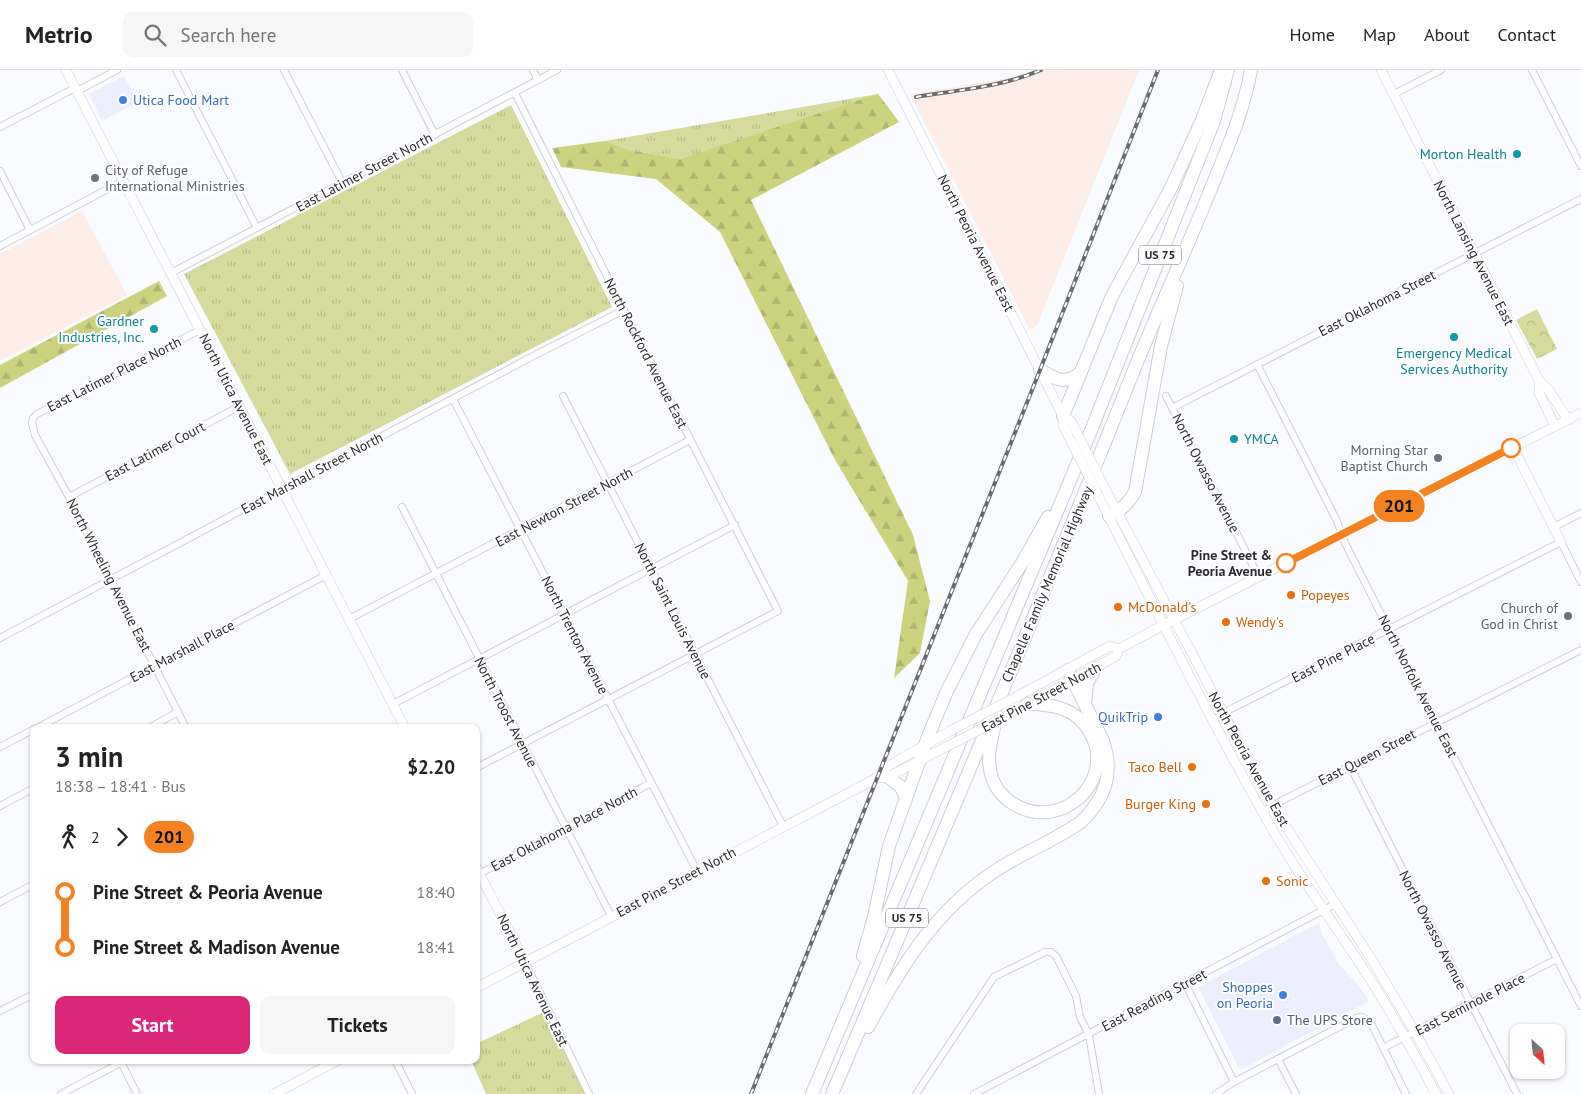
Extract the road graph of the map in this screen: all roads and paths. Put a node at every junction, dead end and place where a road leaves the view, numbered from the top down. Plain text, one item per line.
1 (66, 70) edge
2 (118, 70) edge
3 (176, 70) edge
4 (284, 70) edge
5 (402, 70) edge
6 (533, 70) edge
7 (557, 70) edge
8 (888, 70) edge
9 (1221, 70) edge
10 (1228, 70) edge
11 (1251, 70) edge
12 (1381, 70) edge
13 (1441, 70) edge
14 (1532, 70) edge
15 (538, 80) junction
16 (76, 89) junction
17 (515, 93) junction
18 (1394, 94) junction
19 (0, 127) edge
20 (435, 135) junction
21 (1581, 166) edge
22 (0, 171) edge
23 (123, 181) junction
24 (343, 184) junction
25 (1581, 199) edge
26 (257, 228) junction
27 (30, 230) junction
28 (1190, 240) junction
29 (0, 246) edge
30 (1474, 254) junction
31 (171, 273) junction
32 (624, 310) junction
33 (200, 330) junction
34 (1257, 364) junction
35 (1040, 370) junction
36 (1081, 372) junction
37 (1540, 382) junction
38 (562, 396) dead end
39 (1166, 396) dead end
40 (453, 398) junction
41 (240, 406) junction
42 (1172, 408) junction
43 (1581, 413) edge
44 (1063, 416) junction
45 (1568, 420) junction
46 (32, 423) joint
47 (1555, 426) junction
48 (690, 440) junction
49 (1513, 447) junction
50 (1077, 464) junction
51 (607, 484) junction
52 (282, 489) junction
53 (69, 497) junction
54 (402, 507) dead end
55 (1581, 513) edge
56 (1114, 514) junction
57 (735, 525) junction
58 (1554, 527) junction
59 (522, 529) junction
60 (1342, 534) junction
61 (1561, 542) junction
62 (651, 569) junction
63 (437, 574) junction
64 (326, 575) junction
65 (1259, 577) junction
66 (111, 579) junction
67 (1581, 582) edge
68 (565, 614) junction
69 (348, 619) junction
70 (1175, 619) junction
71 (1164, 625) junction
72 (1389, 630) junction
73 (0, 638) edge
74 (1119, 649) junction
75 (1581, 650) edge
76 (695, 655) junction
77 (479, 659) junction
78 (155, 665) junction
79 (1096, 668) junction
80 (1070, 675) junction
81 (1001, 694) junction
82 (608, 699) junction
83 (392, 704) junction
84 (1028, 704) junction
85 (1085, 704) junction
86 (178, 712) junction
87 (1223, 713) junction
88 (1213, 721) junction
89 (1436, 722) junction
90 (44, 724) edge
91 (156, 724) edge
92 (184, 724) edge
93 (403, 724) edge
94 (30, 731) edge
95 (523, 744) junction
96 (925, 744) junction
97 (0, 747) edge
98 (921, 760) junction
99 (480, 766) edge
100 (1350, 766) junction
101 (882, 777) junction
102 (651, 783) junction
103 (30, 790) edge
104 (906, 797) junction
105 (1272, 805) junction
106 (0, 806) edge
107 (1262, 812) junction
108 (783, 826) junction
109 (566, 827) junction
110 (480, 871) edge
111 (697, 871) junction
112 (480, 876) edge
113 (30, 886) edge
114 (0, 902) edge
115 (1335, 904) junction
116 (1324, 910) junction
117 (611, 916) junction
118 (1557, 959) junction
119 (525, 962) junction
120 (1185, 983) junction
121 (480, 986) edge
122 (30, 996) edge
123 (1470, 1004) junction
124 (1581, 1006) edge
125 (0, 1011) edge
126 (844, 1018) junction
127 (1415, 1032) junction
128 (1089, 1035) junction
129 (1405, 1037) junction
130 (1383, 1048) junction
131 (1278, 1059) junction
132 (116, 1064) edge
133 (123, 1064) edge
134 (330, 1064) edge
135 (397, 1064) edge
136 (1234, 1082) junction
137 (834, 1090) edge
138 (61, 1094) edge
139 (137, 1094) edge
140 (274, 1094) edge
141 (412, 1094) edge
142 (589, 1094) edge
143 (812, 1094) edge
144 (916, 1094) edge
145 (974, 1094) edge
146 (1099, 1094) edge
147 (1216, 1094) edge
148 (1296, 1094) edge
149 (1406, 1094) edge
150 (1436, 1094) edge
151 (1449, 1094) edge
152 (1517, 1094) edge

1 - 16 main road, North Utica Avenue East
2 - 16 street
3 - 26 street
4 - 24 street
5 - 20 street
6 - 15 street
7 - 15 street, East Latimer Street North
8 - 35 main road, North Peoria Avenue East
9 - 36 highway
10 - 50 highway, Chapelle Family Memorial Highway / US 75
11 - 28 highway, Chapelle Family Memorial Highway / US 75
12 - 18 main road, North Lansing Avenue East
13 - 18 street
14 - 21 street
15 - 17 street, East Latimer Street North
16 - 19 street
16 - 23 main road, North Utica Avenue East
17 - 20 street, East Latimer Street North
17 - 32 street, North Rockford Avenue East
18 - 30 main road, North Lansing Avenue East
20 - 24 street, East Latimer Street North
22 - 27 street
23 - 27 street
23 - 31 main road, North Utica Avenue East
24 - 26 street, East Latimer Street North
25 - 30 street, East Oklahoma Street
26 - 31 street, East Latimer Street North
27 - 29 street
28 - 56 highway
28 - 81 highway, Chapelle Family Memorial Highway / US 75
30 - 34 street, East Oklahoma Street
30 - 37 main road, North Lansing Avenue East
31 - 33 main road, North Utica Avenue East
32 - 40 street, East Marshall Street North
32 - 48 street, North Rockford Avenue East
33 - 41 main road, North Utica Avenue East
33 - 46 street, East Latimer Place North
34 - 42 street, East Oklahoma Street
34 - 60 street, North Norfolk Avenue East
35 - 36 highway
35 - 44 main road, North Peoria Avenue East
36 - 44 highway
37 - 45 main road, North Lansing Avenue East
37 - 47 main road, North Lansing Avenue East
38 - 51 street, North Saint Louis Avenue
39 - 42 street, North Owasso Avenue
40 - 52 street, East Marshall Street North
40 - 59 street, North Trenton Avenue
41 - 52 main road, North Utica Avenue East
41 - 53 street, East Latimer Court
42 - 65 street, North Owasso Avenue
43 - 45 main road, East Pine Street North
44 - 56 main road, North Peoria Avenue East, bridge
44 - 56 main road, North Peoria Avenue East, bridge
45 - 47 main road, East Pine Street North
46 - 53 street, North Wheeling Avenue East
47 - 49 main road, East Pine Street North
48 - 51 street, East Newton Street North
48 - 57 street, North Rockford Avenue East
49 - 58 main road
49 - 60 main road, East Pine Street North
50 - 96 highway
50 - 126 highway, Chapelle Family Memorial Highway / US 75
51 - 59 street, East Newton Street North
51 - 62 street, North Saint Louis Avenue
52 - 64 main road, North Utica Avenue East
52 - 66 street, East Marshall Street North
53 - 66 street, North Wheeling Avenue East
54 - 63 street, North Troost Avenue
55 - 58 street
56 - 70 main road, North Peoria Avenue East
56 - 71 main road, North Peoria Avenue East
57 - 62 street
57 - 76 street, North Rockford Avenue East
58 - 61 main road
59 - 63 street, East Newton Street North
59 - 68 street, North Trenton Avenue
60 - 65 main road, East Pine Street North
60 - 72 street, North Norfolk Avenue East
61 - 67 street
61 - 72 street, East Pine Place
62 - 68 street
62 - 76 street, North Saint Louis Avenue
63 - 69 street, East Newton Street North
63 - 77 street, North Troost Avenue
64 - 69 main road, North Utica Avenue East
64 - 78 street, East Marshall Place
65 - 70 main road, East Pine Street North
66 - 73 street, East Marshall Street North
66 - 78 street, North Wheeling Avenue East
68 - 77 street
68 - 82 street, North Trenton Avenue
69 - 83 main road, North Utica Avenue East
70 - 71 main road, East Pine Street North
70 - 87 main road, North Peoria Avenue East
71 - 74 main road, East Pine Street North
71 - 88 main road, North Peoria Avenue East
72 - 87 street, East Pine Place
72 - 89 street, North Norfolk Avenue East
74 - 79 main road, East Pine Street North
74 - 80 main road, East Pine Street North
75 - 89 street, East Queen Street
76 - 82 street
76 - 108 street, North Saint Louis Avenue
77 - 83 street
77 - 95 street, North Troost Avenue
78 - 86 street, North Wheeling Avenue East
78 - 90 street, East Marshall Place
79 - 80 main road, East Pine Street North
79 - 85 highway
80 - 84 main road, East Pine Street North
80 - 85 highway
80 - 96 main road, East Pine Street North, bridge
81 - 84 highway
81 - 137 highway, Chapelle Family Memorial Highway / US 75
82 - 95 street
82 - 102 street, North Trenton Avenue
83 - 93 main road, North Utica Avenue East
84 - 98 main road, East Pine Street North, bridge
85 - 137 highway
86 - 91 street
86 - 92 street, North Wheeling Avenue East
87 - 88 street, East Pine Place
87 - 105 main road, North Peoria Avenue East
88 - 107 main road, North Peoria Avenue East
89 - 100 street, East Queen Street
89 - 118 street, North Norfolk Avenue East
94 - 97 street
95 - 99 street
95 - 109 street, North Troost Avenue
96 - 98 highway
96 - 101 main road, East Pine Street North
98 - 101 main road, East Pine Street North
98 - 104 highway
100 - 105 street, East Queen Street
100 - 123 street, North Owasso Avenue
101 - 104 highway
101 - 108 main road, East Pine Street North
102 - 109 street, East Oklahoma Place North
102 - 111 street, North Trenton Avenue
103 - 106 street
104 - 126 highway
105 - 107 street, East Queen Street
105 - 115 main road, North Peoria Avenue East
107 - 116 main road, North Peoria Avenue East
108 - 111 main road, East Pine Street North
109 - 110 street, East Oklahoma Place North
109 - 117 street, North Troost Avenue
111 - 117 main road, East Pine Street North
112 - 119 main road, North Utica Avenue East
113 - 114 street
115 - 116 street, East Reading Street
115 - 127 main road, North Peoria Avenue East
116 - 120 street, East Reading Street
116 - 129 main road, North Peoria Avenue East
117 - 119 main road, East Pine Street North
118 - 123 street, East Seminole Place
118 - 124 street, North Norfolk Avenue East
119 - 121 main road, East Pine Street North
119 - 142 street, North Utica Avenue East
120 - 128 street, East Reading Street
120 - 136 street
122 - 125 street
123 - 127 street, East Seminole Place
123 - 152 street, North Owasso Avenue
126 - 143 highway, Chapelle Family Memorial Highway / US 75
127 - 129 street, East Seminole Place
127 - 151 main road, North Peoria Avenue East
128 - 144 street
128 - 145 street, East Reading Street
128 - 146 street
129 - 130 street, East Seminole Place
129 - 150 main road, North Peoria Avenue East
130 - 131 street
130 - 149 street
131 - 136 street
131 - 148 street
132 - 138 street
133 - 139 street
134 - 140 main road
135 - 141 street
136 - 147 street

